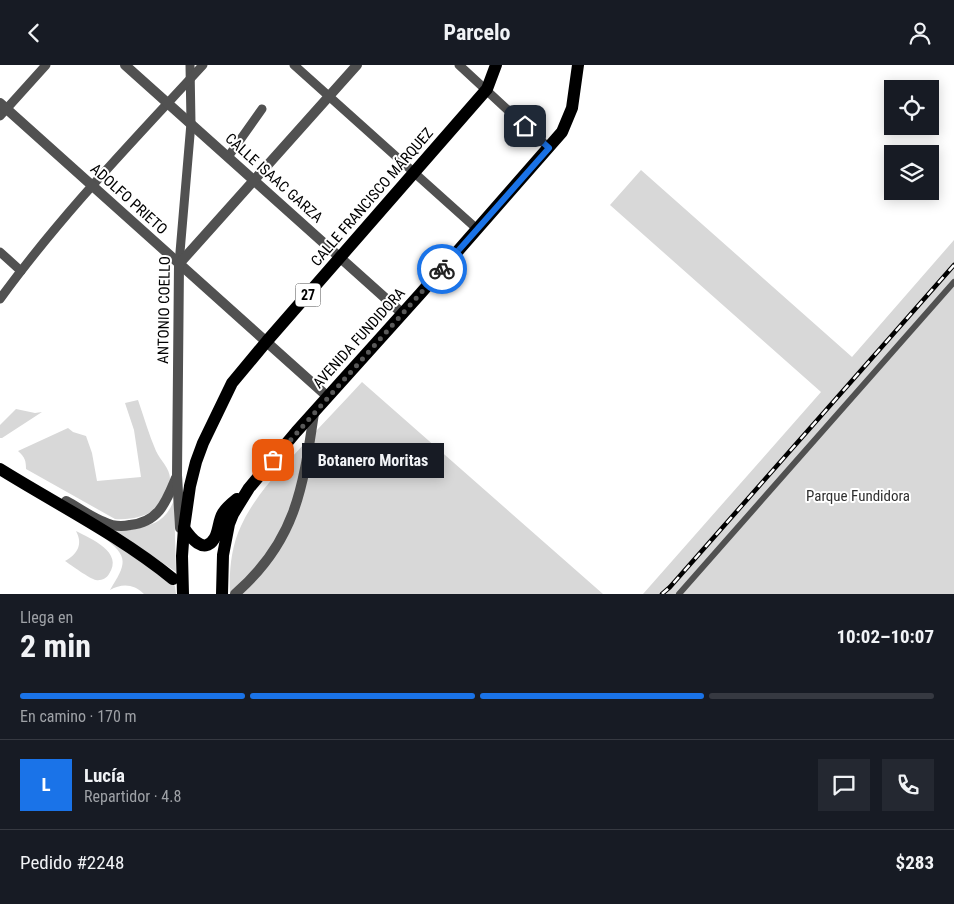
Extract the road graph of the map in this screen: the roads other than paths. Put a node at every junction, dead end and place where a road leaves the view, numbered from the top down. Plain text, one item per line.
1 (46, 65) edge
2 (125, 65) edge
3 (190, 65) edge
4 (203, 65) edge
5 (294, 65) edge
6 (357, 65) edge
7 (459, 65) edge
8 (496, 65) edge
9 (578, 65) edge
10 (190, 79) junction
11 (486, 89) junction
12 (329, 97) junction
13 (168, 103) junction
14 (2, 109) edge
15 (262, 109) dead end
16 (191, 123) junction
17 (549, 148) junction
18 (228, 157) junction
19 (414, 173) junction
20 (254, 180) junction
21 (91, 185) junction
22 (477, 229) junction
23 (0, 252) edge
24 (341, 257) junction
25 (179, 263) junction
26 (21, 271) junction
27 (954, 282) edge
28 (0, 299) edge
29 (403, 313) junction
30 (267, 341) junction
31 (328, 397) junction
32 (314, 413) junction
33 (0, 464) edge
34 (0, 469) edge
35 (178, 475) junction
36 (249, 488) junction
37 (184, 528) junction
38 (182, 556) junction
39 (173, 579) dead end
40 (183, 594) edge
41 (222, 594) edge
42 (235, 594) edge
43 (679, 594) edge

1 - 14 street
2 - 13 street, CALLE ISAAC GARZA
3 - 10 street, ANTONIO COELLO
4 - 10 street
5 - 12 street
6 - 12 street
7 - 11 street
8 - 11 main road, CALLE FRANCISCO MÁRQUEZ / 27
9 - 17 main road, AVENIDA FUNDIDORA
10 - 13 street
10 - 16 street, ANTONIO COELLO
11 - 17 street
11 - 19 main road, CALLE FRANCISCO MÁRQUEZ / 27
12 - 19 street
12 - 20 street
13 - 16 street, CALLE ISAAC GARZA
13 - 21 street
14 - 21 street, ADOLFO PRIETO
15 - 18 street
16 - 18 street, CALLE ISAAC GARZA
16 - 25 street, ANTONIO COELLO
17 - 22 main road, AVENIDA FUNDIDORA
18 - 20 street, CALLE ISAAC GARZA
19 - 22 street
19 - 24 main road, CALLE FRANCISCO MÁRQUEZ / 27
20 - 24 street, CALLE ISAAC GARZA
20 - 25 street
21 - 25 street, ADOLFO PRIETO
21 - 26 street
22 - 29 main road, AVENIDA FUNDIDORA
23 - 26 street
24 - 29 street, CALLE ISAAC GARZA
24 - 30 main road, CALLE FRANCISCO MÁRQUEZ / 27
25 - 30 street, ADOLFO PRIETO
25 - 35 street, ANTONIO COELLO
26 - 28 street
27 - 43 street
29 - 31 main road, AVENIDA FUNDIDORA
30 - 31 street, ADOLFO PRIETO
30 - 37 main road, CALLE FRANCISCO MÁRQUEZ / 27
31 - 32 main road, AVENIDA FUNDIDORA
32 - 36 main road, AVENIDA FUNDIDORA
32 - 42 street
33 - 35 street
34 - 39 main road
35 - 38 street, ANTONIO COELLO
36 - 37 main road
36 - 41 main road, AVENIDA FUNDIDORA
37 - 38 main road, CALLE FRANCISCO MÁRQUEZ / 27
38 - 40 main road, CALLE FRANCISCO MÁRQUEZ / 27

